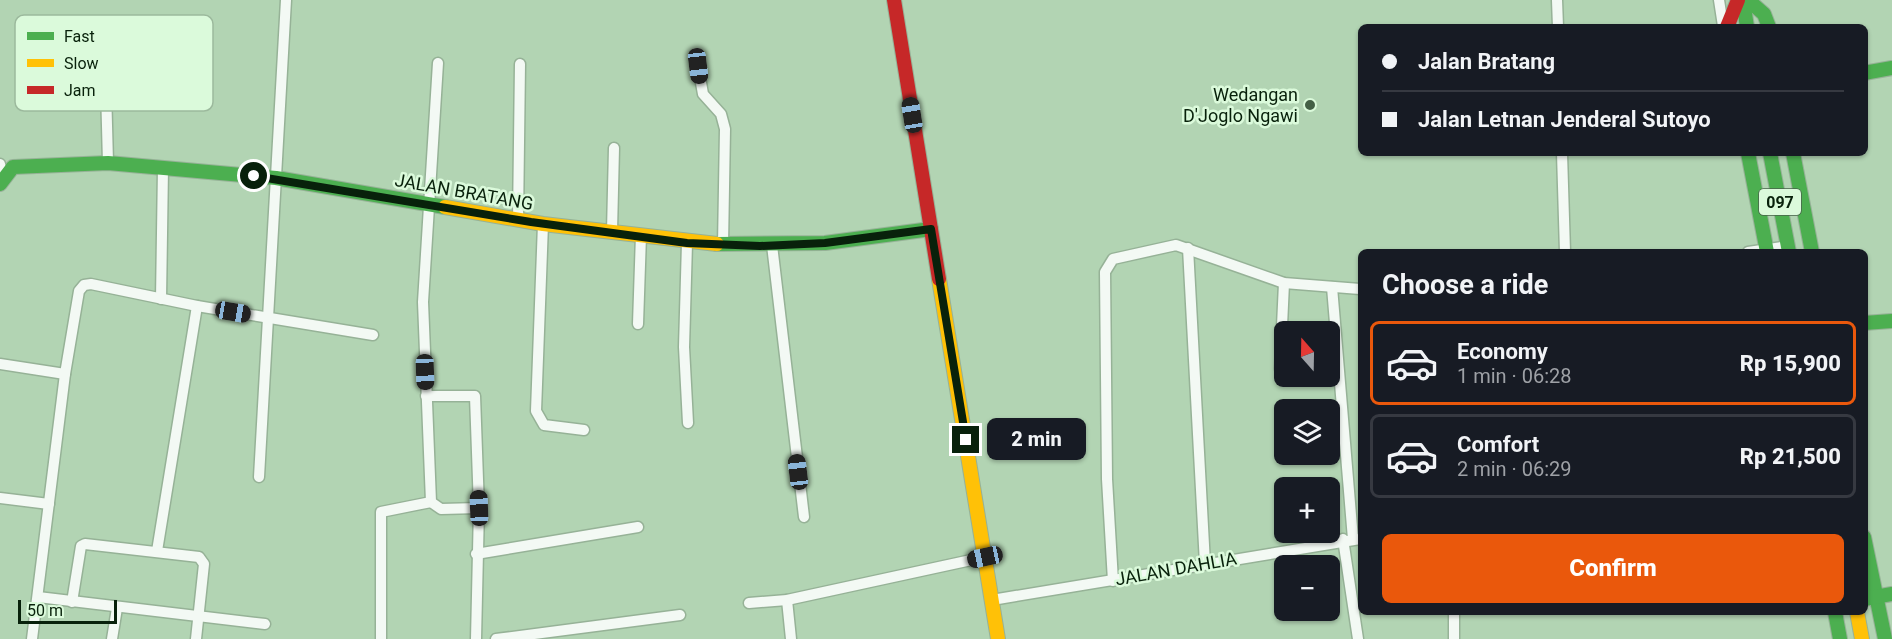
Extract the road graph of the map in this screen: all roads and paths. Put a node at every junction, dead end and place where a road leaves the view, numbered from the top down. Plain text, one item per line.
1 (286, 0) edge
2 (894, 0) edge
3 (1557, 0) edge
4 (1719, 0) edge
5 (1741, 0) edge
6 (1748, 0) edge
7 (1558, 24) edge
8 (1725, 24) edge
9 (1726, 24) edge
10 (1746, 24) edge
11 (1768, 24) edge
12 (438, 63) dead end
13 (520, 63) dead end
14 (698, 66) dead end
15 (1892, 68) edge
16 (1868, 72) edge
17 (107, 111) edge
18 (614, 148) dead end
19 (1562, 156) edge
20 (1749, 156) edge
21 (1771, 156) edge
22 (1793, 156) edge
23 (108, 163) junction
24 (163, 168) junction
25 (1, 175) edge
26 (276, 178) junction
27 (428, 204) junction
28 (518, 220) junction
29 (543, 224) junction
30 (931, 229) junction
31 (612, 231) junction
32 (641, 236) junction
33 (687, 243) junction
34 (723, 245) junction
35 (772, 245) junction
36 (1188, 248) junction
37 (1565, 249) edge
38 (1767, 249) edge
39 (1789, 249) edge
40 (1811, 249) edge
41 (1284, 283) junction
42 (1332, 287) junction
43 (1358, 289) edge
44 (161, 298) junction
45 (197, 306) junction
46 (268, 318) junction
47 (1282, 321) edge
48 (1892, 321) edge
49 (1868, 323) edge
50 (638, 324) dead end
51 (373, 335) dead end
52 (0, 364) edge
53 (65, 374) junction
54 (426, 396) junction
55 (688, 423) dead end
56 (584, 430) dead end
57 (259, 477) dead end
58 (0, 498) edge
59 (431, 502) junction
60 (49, 504) junction
61 (479, 508) junction
62 (804, 517) dead end
63 (638, 527) dead end
64 (1352, 539) edge
65 (157, 551) junction
66 (476, 554) junction
67 (985, 557) junction
68 (1205, 564) junction
69 (1868, 572) edge
70 (1113, 581) junction
71 (1892, 594) edge
72 (38, 597) junction
73 (1871, 598) edge
74 (787, 600) junction
75 (992, 600) junction
76 (72, 602) junction
77 (749, 603) dead end
78 (117, 608) junction
79 (680, 615) dead end
80 (1454, 615) edge
81 (1836, 615) edge
82 (1858, 615) edge
83 (196, 617) junction
84 (265, 624) dead end
85 (32, 639) edge
86 (112, 639) edge
87 (196, 639) edge
88 (381, 639) edge
89 (476, 639) edge
90 (496, 639) edge
91 (791, 639) edge
92 (998, 639) edge
93 (1358, 639) edge
94 (1454, 639) edge
95 (1840, 639) edge
96 (1862, 639) edge
97 (1885, 639) edge

1 - 26 street
2 - 30 street
3 - 7 street
4 - 8 street
5 - 9 street
5 - 10 street
6 - 11 street
12 - 27 street
13 - 28 street
14 - 34 street
15 - 16 street
17 - 23 street
18 - 31 street
19 - 37 street
20 - 38 street
21 - 39 street, 097
22 - 40 street
23 - 24 street, JALAN BRATANG
23 - 25 street, JALAN BRATANG
24 - 26 street, JALAN BRATANG
24 - 44 street
26 - 27 street, JALAN BRATANG
26 - 46 street
27 - 28 street, JALAN BRATANG
27 - 54 street
28 - 29 street, JALAN BRATANG
29 - 31 street, JALAN BRATANG
29 - 56 street
30 - 35 street, JALAN BRATANG
30 - 67 street
31 - 32 street, JALAN BRATANG
32 - 33 street, JALAN BRATANG
32 - 50 street
33 - 34 street, JALAN BRATANG
33 - 55 street
34 - 35 street, JALAN BRATANG
35 - 62 street
36 - 41 street
36 - 68 street
36 - 70 street
41 - 42 street
41 - 47 street
42 - 43 street
42 - 64 street
44 - 45 street
44 - 53 street
45 - 46 street
45 - 65 street
46 - 51 street
46 - 57 street
48 - 49 street
52 - 53 street
53 - 60 street
54 - 59 street
54 - 61 street
58 - 60 street
59 - 61 street
59 - 88 street
60 - 72 street
61 - 66 street
63 - 66 street
64 - 68 street, JALAN DAHLIA
64 - 93 street
65 - 76 street
65 - 83 street
66 - 89 street
67 - 74 street
67 - 75 street
68 - 70 street, JALAN DAHLIA
69 - 73 street
70 - 75 street, JALAN DAHLIA
71 - 73 street
72 - 76 street
72 - 85 street
73 - 97 street
74 - 77 street
74 - 91 street
75 - 92 street
76 - 78 street
78 - 83 street
78 - 86 street
79 - 90 street
80 - 94 street
81 - 95 street
82 - 96 street
83 - 84 street
83 - 87 street

